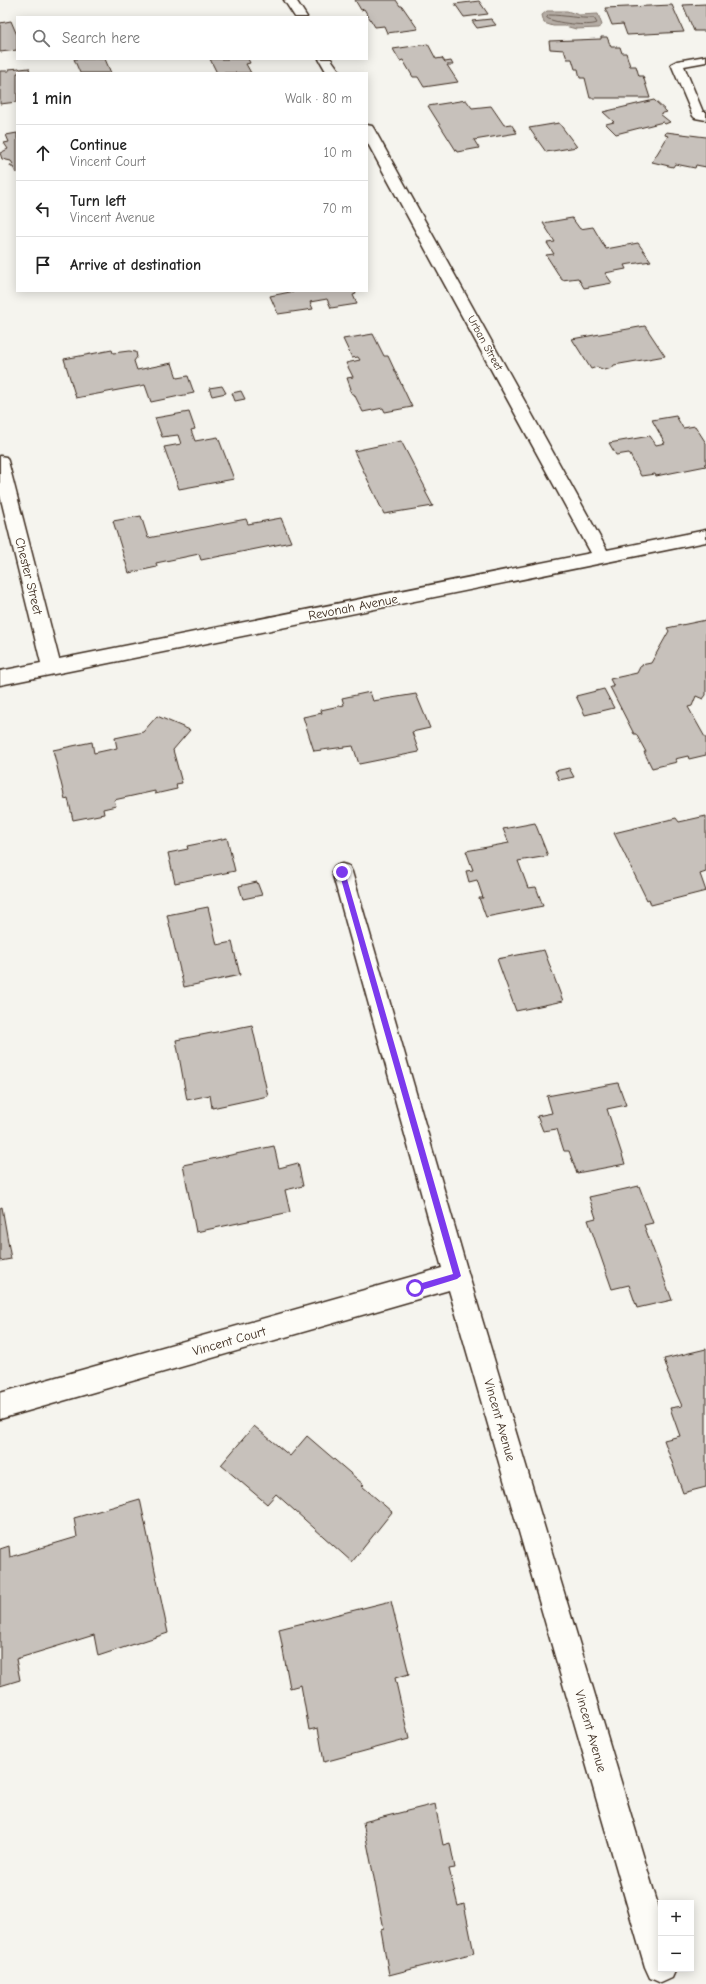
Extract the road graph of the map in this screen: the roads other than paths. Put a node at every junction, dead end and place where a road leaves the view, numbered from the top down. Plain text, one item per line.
1 (290, 0) edge
2 (300, 16) edge
3 (706, 59) edge
4 (326, 60) edge
5 (333, 72) edge
6 (706, 116) edge
7 (368, 131) edge
8 (0, 461) edge
9 (706, 536) edge
10 (602, 557) junction
11 (52, 668) junction
12 (0, 678) edge
13 (342, 872) dead end
14 (457, 1276) junction
15 (0, 1406) edge
16 (658, 1958) edge
17 (662, 1972) edge
18 (666, 1984) edge

1 - 2 street
3 - 6 lane
4 - 5 street
7 - 10 street, Urban Street
8 - 11 street, Chester Street
9 - 10 street, Revonah Avenue
10 - 11 street, Revonah Avenue
11 - 12 street, Revonah Avenue
13 - 14 street, Vincent Avenue
14 - 15 street, Vincent Court
14 - 16 street, Vincent Avenue
17 - 18 street, Vincent Avenue

